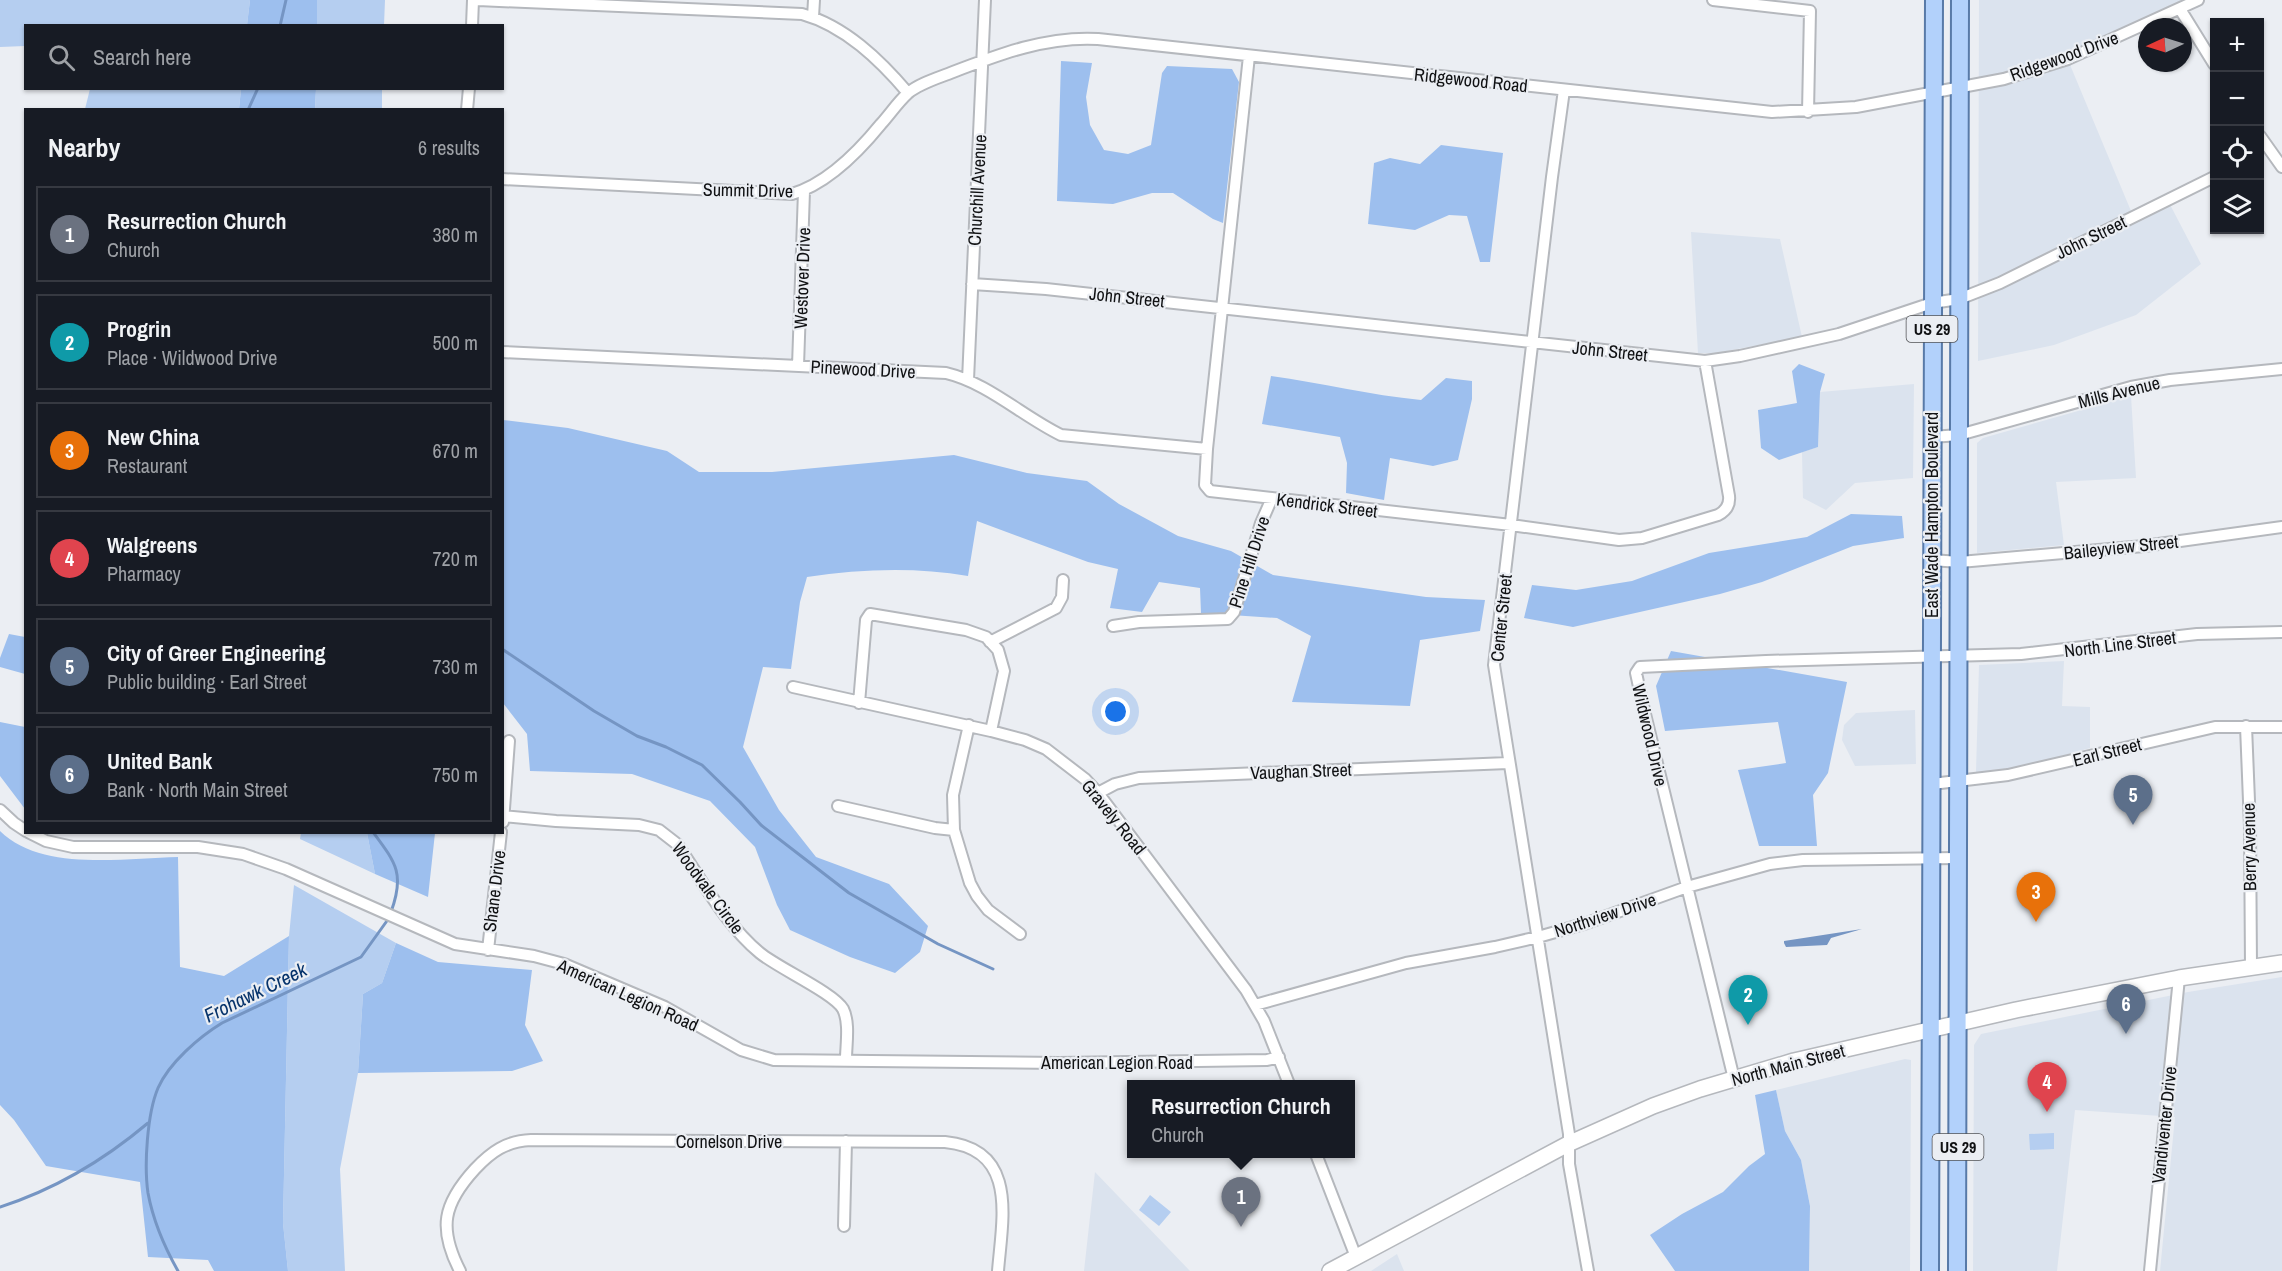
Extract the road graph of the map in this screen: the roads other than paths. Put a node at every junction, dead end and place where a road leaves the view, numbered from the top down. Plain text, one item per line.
1 (473, 0) edge
2 (478, 0) edge
3 (814, 0) edge
4 (985, 0) edge
5 (1713, 0) edge
6 (1934, 0) edge
7 (1960, 0) edge
8 (2198, 0) edge
9 (618, 3) edge
10 (2180, 9) junction
11 (813, 17) junction
12 (472, 24) edge
13 (1249, 56) junction
14 (2210, 58) edge
15 (983, 61) junction
16 (1960, 86) junction
17 (469, 90) edge
18 (1564, 90) junction
19 (1933, 92) junction
20 (908, 93) junction
21 (467, 108) edge
22 (1808, 112) junction
23 (2264, 153) edge
24 (2282, 167) edge
25 (504, 179) edge
26 (2210, 179) edge
27 (804, 191) junction
28 (972, 284) junction
29 (1959, 299) junction
30 (1932, 303) junction
31 (1222, 308) junction
32 (1533, 343) junction
33 (504, 352) edge
34 (1705, 362) junction
35 (798, 366) junction
36 (2282, 369) edge
37 (968, 380) junction
38 (1959, 435) junction
39 (1932, 437) junction
40 (1207, 449) junction
41 (1272, 498) junction
42 (1512, 525) junction
43 (2282, 527) edge
44 (1931, 560) junction
45 (1960, 562) junction
46 (1063, 580) dead end
47 (1113, 626) dead end
48 (2282, 632) edge
49 (990, 642) junction
50 (1958, 656) junction
51 (1931, 658) junction
52 (793, 687) dead end
53 (859, 703) junction
54 (969, 725) junction
55 (2246, 726) junction
56 (2282, 727) edge
57 (992, 731) junction
58 (509, 741) dead end
59 (1508, 763) junction
60 (1959, 781) junction
61 (1932, 784) junction
62 (1098, 793) junction
63 (504, 804) edge
64 (838, 806) dead end
65 (0, 810) edge
66 (504, 816) edge
67 (24, 830) edge
68 (954, 830) junction
69 (31, 834) edge
70 (501, 834) edge
71 (1958, 858) junction
72 (1932, 859) junction
73 (1687, 887) junction
74 (1020, 934) dead end
75 (1538, 937) junction
76 (488, 950) junction
77 (2282, 963) edge
78 (2251, 967) junction
79 (2179, 978) junction
80 (1255, 1005) junction
81 (1958, 1023) junction
82 (1930, 1029) junction
83 (1279, 1057) junction
84 (846, 1059) junction
85 (1734, 1078) junction
86 (1288, 1080) edge
87 (846, 1141) junction
88 (1568, 1144) junction
89 (1318, 1158) edge
90 (844, 1226) dead end
91 (1356, 1257) junction
92 (460, 1271) edge
93 (998, 1271) edge
94 (1330, 1271) edge
95 (1588, 1271) edge
96 (1930, 1271) edge
97 (1957, 1271) edge
98 (2150, 1271) edge

1 - 12 street
2 - 9 street
3 - 11 street
4 - 15 street, Churchill Avenue
5 - 22 street
6 - 19 main road, East Wade Hampton Boulevard / US 29
7 - 16 main road, East Wade Hampton Boulevard / US 29
8 - 10 street, Ridgewood Drive
9 - 11 street
10 - 14 street
10 - 16 street, Ridgewood Drive
11 - 20 street
13 - 15 street, Ridgewood Road
13 - 18 street, Ridgewood Road
13 - 31 street, Kendrick Street
15 - 20 street, Summit Drive
15 - 28 street, Churchill Avenue
16 - 19 street, Ridgewood Road
16 - 29 main road, East Wade Hampton Boulevard / US 29
17 - 21 street
18 - 22 street, Ridgewood Road
18 - 32 street, Center Street
19 - 22 street, Ridgewood Road
19 - 30 main road, East Wade Hampton Boulevard / US 29
20 - 27 street, Summit Drive
23 - 24 street
25 - 27 street, Summit Drive
26 - 29 street, John Street
27 - 35 street, Westover Drive
28 - 31 street, John Street
28 - 37 street, Churchill Avenue
29 - 30 street, John Street
29 - 38 main road, East Wade Hampton Boulevard / US 29
30 - 34 street, John Street
30 - 39 main road, East Wade Hampton Boulevard / US 29
31 - 32 street, John Street
31 - 40 street, Kendrick Street
32 - 34 street, John Street
32 - 42 street, Center Street
33 - 35 street, Pinewood Drive
34 - 42 street, Kendrick Street
35 - 37 street, Pinewood Drive
36 - 38 street, Mills Avenue
37 - 40 street, Pinewood Drive
38 - 39 street, Mills Avenue
38 - 45 main road, East Wade Hampton Boulevard / US 29
39 - 44 main road, East Wade Hampton Boulevard / US 29
40 - 41 street, Kendrick Street
41 - 42 street, Kendrick Street
41 - 47 street, Pine Hill Drive
42 - 59 street, Center Street
43 - 45 street, Baileyview Street
44 - 45 street, Baileyview Street
44 - 51 main road, East Wade Hampton Boulevard / US 29
45 - 50 main road, East Wade Hampton Boulevard / US 29
46 - 49 street
48 - 50 street, North Line Street
49 - 53 street
49 - 57 street
50 - 51 street, Wildwood Drive
50 - 60 main road, East Wade Hampton Boulevard / US 29
51 - 61 main road, East Wade Hampton Boulevard / US 29
51 - 73 street, Wildwood Drive
52 - 53 street, Gravely Road
53 - 54 street, Gravely Road
54 - 57 street, Gravely Road
54 - 68 street
55 - 56 street, Earl Street
55 - 60 street, Earl Street
55 - 78 street, Berry Avenue
57 - 62 street, Gravely Road
58 - 63 street
59 - 62 street, Vaughan Street
59 - 75 street, Center Street
60 - 61 street, Earl Street
60 - 71 main road, East Wade Hampton Boulevard / US 29
61 - 72 main road, East Wade Hampton Boulevard / US 29
62 - 80 street, Gravely Road
64 - 68 street
65 - 67 street, American Legion Road
66 - 84 street, Woodvale Circle
68 - 74 street
69 - 76 street, American Legion Road
70 - 76 street, Shane Drive
71 - 72 street, Northview Drive
71 - 81 main road, East Wade Hampton Boulevard / US 29
72 - 73 street, Northview Drive
72 - 82 main road, East Wade Hampton Boulevard / US 29
73 - 75 street, Northview Drive
73 - 85 street, Wildwood Drive
75 - 80 street, Northview Drive
75 - 88 street, Center Street
76 - 84 street, American Legion Road
77 - 78 main road, North Main Street
78 - 79 main road, North Main Street
79 - 81 main road, North Main Street
79 - 98 street, Vandiventer Drive
80 - 83 street, Gravely Road
81 - 82 main road, North Main Street
81 - 97 main road, US 29
82 - 85 main road, North Main Street
82 - 96 main road, US 29
83 - 84 street, American Legion Road
83 - 86 street, Gravely Road
85 - 88 main road, North Main Street
87 - 90 street
87 - 92 street, Cornelson Drive
87 - 93 street, Cornelson Drive
88 - 91 main road, North Main Street
88 - 95 street, Center Street
89 - 91 street
91 - 94 main road, North Main Street

